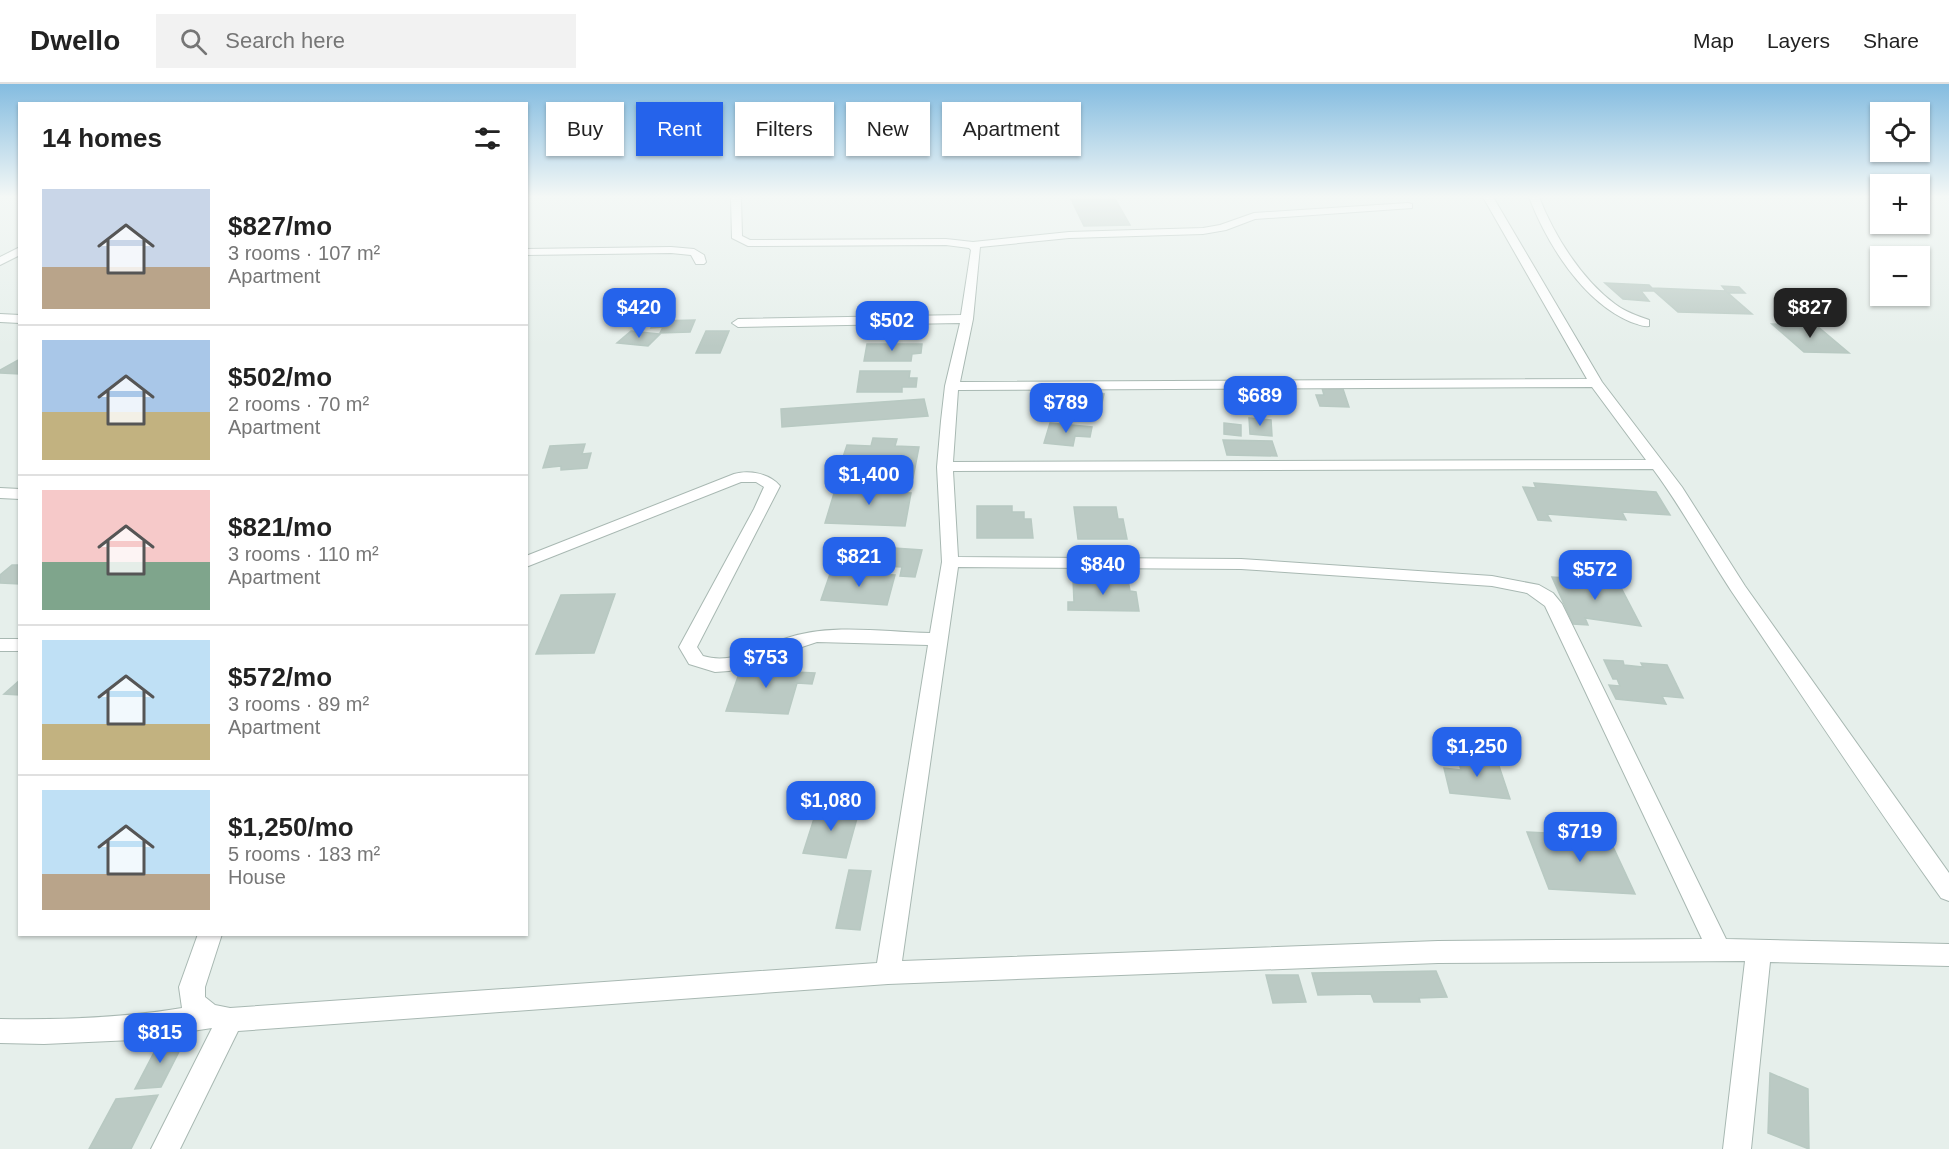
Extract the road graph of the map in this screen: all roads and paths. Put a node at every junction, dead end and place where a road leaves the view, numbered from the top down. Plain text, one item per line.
1 (974, 247) edge
2 (1517, 247) edge
3 (1562, 247) edge
4 (18, 251) edge
5 (528, 252) edge
6 (0, 262) edge
7 (700, 262) dead end
8 (0, 318) edge
9 (18, 318) edge
10 (967, 319) junction
11 (738, 323) dead end
12 (1645, 323) dead end
13 (1596, 383) junction
14 (952, 386) junction
15 (1656, 464) junction
16 (945, 466) junction
17 (0, 493) edge
18 (18, 494) edge
19 (528, 561) edge
20 (950, 562) junction
21 (939, 639) junction
22 (0, 645) edge
23 (18, 645) edge
24 (1949, 891) edge
25 (209, 936) edge
26 (1719, 950) junction
27 (1759, 950) junction
28 (1949, 955) edge
29 (888, 973) junction
30 (219, 1017) junction
31 (0, 1031) edge
32 (165, 1149) edge
33 (1737, 1149) edge

1 - 10 street
2 - 13 street
3 - 12 street
4 - 6 street
5 - 7 street
8 - 9 street
10 - 11 street
10 - 14 street
13 - 14 street
13 - 15 street
14 - 16 street
15 - 16 street
15 - 24 street
16 - 20 street
17 - 18 street
19 - 21 street
20 - 21 street
20 - 26 street
21 - 29 street
22 - 23 street
25 - 30 street
26 - 27 street
26 - 29 street
27 - 28 street
27 - 33 street
29 - 30 street
30 - 31 street
30 - 32 street

